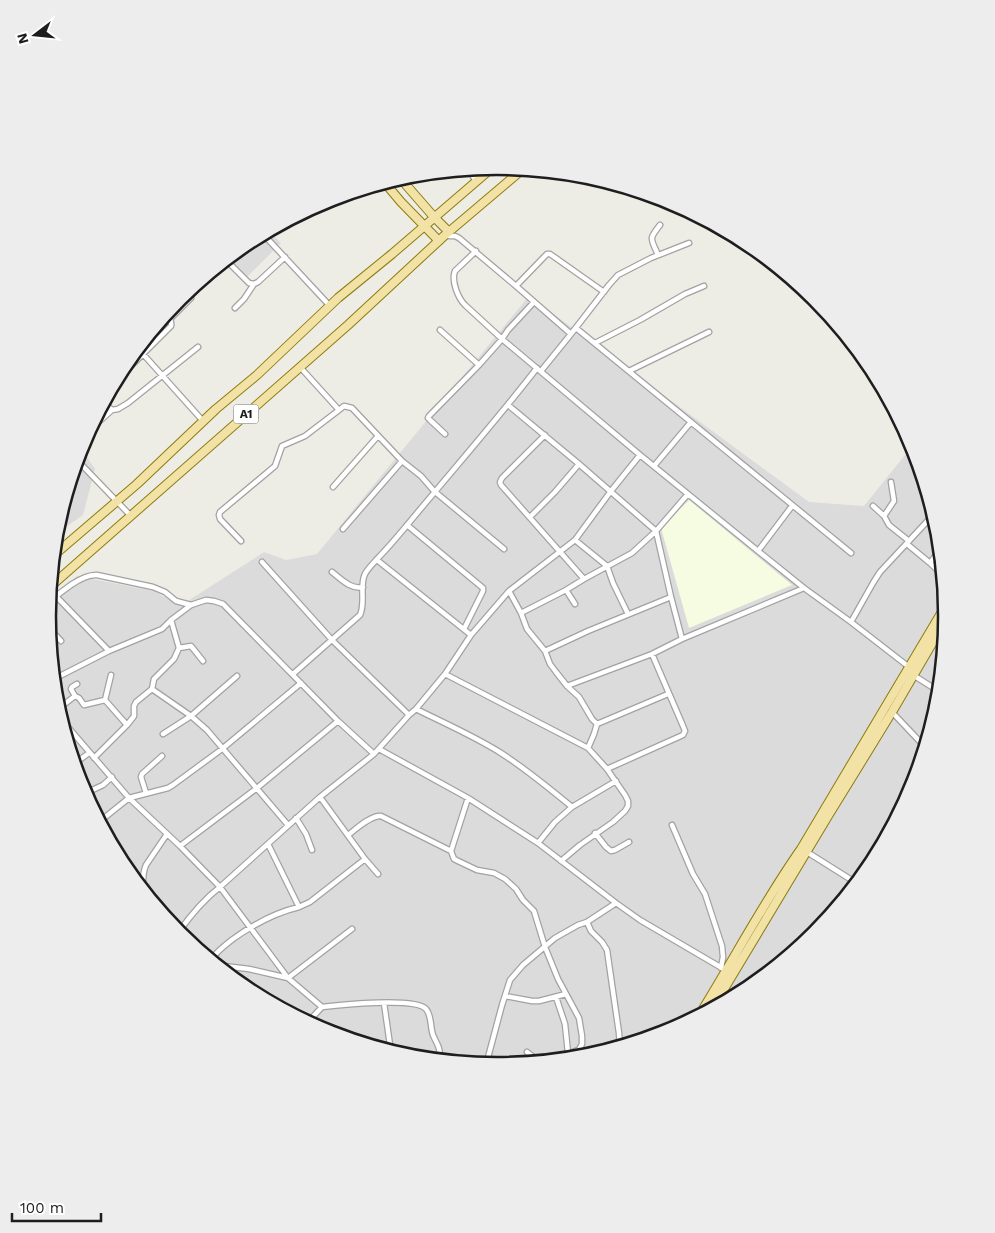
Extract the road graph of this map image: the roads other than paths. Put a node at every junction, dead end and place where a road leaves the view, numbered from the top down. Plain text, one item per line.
1 (472, 176) edge
2 (482, 176) edge
3 (515, 176) edge
4 (476, 181) junction
5 (406, 185) edge
6 (390, 189) edge
7 (434, 217) junction
8 (660, 225) dead end
9 (424, 226) junction
10 (444, 237) junction
11 (268, 240) edge
12 (689, 244) dead end
13 (476, 252) junction
14 (658, 255) junction
15 (285, 258) junction
16 (231, 265) edge
17 (254, 284) junction
18 (516, 286) junction
19 (704, 286) dead end
20 (604, 292) junction
21 (192, 298) dead end
22 (534, 302) junction
23 (330, 306) junction
24 (182, 308) edge
25 (235, 308) dead end
26 (171, 320) edge
27 (576, 328) junction
28 (440, 330) dead end
29 (709, 332) dead end
30 (571, 334) junction
31 (502, 339) junction
32 (595, 343) junction
33 (198, 347) dead end
34 (143, 354) joint
35 (479, 365) junction
36 (300, 367) junction
37 (539, 369) junction
38 (629, 371) junction
39 (162, 375) junction
40 (508, 405) junction
41 (109, 407) edge
42 (112, 410) junction
43 (339, 410) junction
44 (104, 417) edge
45 (203, 421) junction
46 (691, 422) junction
47 (444, 434) dead end
48 (378, 436) junction
49 (545, 436) junction
50 (640, 455) junction
51 (402, 461) junction
52 (579, 464) junction
53 (83, 466) edge
54 (654, 466) junction
55 (891, 482) dead end
56 (333, 487) dead end
57 (434, 491) junction
58 (611, 491) junction
59 (688, 494) junction
60 (117, 501) junction
61 (792, 506) junction
62 (873, 506) dead end
63 (130, 515) junction
64 (884, 516) junction
65 (530, 517) junction
66 (928, 520) edge
67 (407, 525) junction
68 (342, 528) dead end
69 (656, 531) junction
70 (575, 540) junction
71 (241, 541) dead end
72 (908, 542) junction
73 (62, 549) edge
74 (504, 549) dead end
75 (758, 551) junction
76 (559, 552) junction
77 (851, 554) dead end
78 (935, 557) edge
79 (377, 560) junction
80 (262, 562) dead end
81 (930, 563) junction
82 (607, 566) junction
83 (936, 569) edge
84 (332, 572) dead end
85 (584, 579) junction
86 (58, 580) edge
87 (363, 587) junction
88 (804, 588) junction
89 (566, 590) junction
90 (509, 591) junction
91 (56, 596) joint
92 (670, 597) junction
93 (575, 604) dead end
94 (191, 605) junction
95 (521, 613) junction
96 (628, 614) junction
97 (939, 617) edge
98 (172, 620) junction
99 (851, 622) junction
100 (162, 629) junction
101 (464, 629) junction
102 (174, 632) junction
103 (938, 632) edge
104 (471, 635) junction
105 (57, 636) edge
106 (682, 639) junction
107 (332, 640) junction
108 (62, 641) dead end
109 (179, 648) junction
110 (109, 650) junction
111 (545, 651) junction
112 (652, 654) junction
113 (203, 661) dead end
114 (909, 667) junction
115 (293, 674) junction
116 (445, 674) junction
117 (111, 675) dead end
118 (913, 675) junction
119 (60, 676) edge
120 (237, 676) dead end
121 (301, 683) junction
122 (76, 684) dead end
123 (567, 686) junction
124 (933, 687) edge
125 (152, 689) junction
126 (668, 694) junction
127 (76, 696) junction
128 (105, 700) junction
129 (65, 704) edge
130 (416, 709) junction
131 (892, 712) junction
132 (409, 715) junction
133 (190, 716) junction
134 (338, 721) junction
135 (596, 724) junction
136 (127, 725) junction
137 (71, 731) edge
138 (162, 734) dead end
139 (920, 742) edge
140 (588, 748) junction
141 (222, 749) junction
142 (379, 749) junction
143 (89, 753) junction
144 (374, 754) junction
145 (162, 756) dead end
146 (94, 758) junction
147 (80, 759) edge
148 (607, 769) junction
149 (112, 777) junction
150 (616, 781) junction
151 (257, 788) junction
152 (92, 790) edge
153 (146, 793) junction
154 (320, 797) junction
155 (129, 798) junction
156 (468, 798) junction
157 (572, 806) junction
158 (105, 818) edge
159 (296, 818) junction
160 (288, 825) junction
161 (672, 825) dead end
162 (595, 833) junction
163 (167, 834) junction
164 (348, 835) junction
165 (629, 842) dead end
166 (538, 843) junction
167 (268, 844) junction
168 (180, 846) junction
169 (312, 850) dead end
170 (451, 851) junction
171 (807, 852) junction
172 (364, 859) junction
173 (561, 861) junction
174 (378, 874) dead end
175 (142, 878) edge
176 (852, 880) edge
177 (220, 887) junction
178 (616, 903) junction
179 (299, 907) junction
180 (587, 922) junction
181 (250, 926) junction
182 (183, 927) edge
183 (352, 929) dead end
184 (545, 947) junction
185 (215, 955) edge
186 (228, 967) edge
187 (727, 971) junction
188 (288, 978) junction
189 (566, 994) junction
190 (505, 996) junction
191 (556, 997) junction
192 (717, 1000) edge
193 (384, 1003) junction
194 (705, 1006) edge
195 (322, 1007) junction
196 (312, 1017) edge
197 (620, 1040) edge
198 (390, 1044) edge
199 (579, 1050) edge
200 (527, 1052) dead end
201 (568, 1052) edge
202 (440, 1054) edge
203 (533, 1056) edge
204 (488, 1058) edge

1 - 4 street
2 - 4 main road, A1
3 - 10 main road, A1
4 - 7 main road, A1
5 - 7 main road
6 - 9 main road
7 - 9 main road, A1
7 - 10 main road
8 - 14 street
9 - 10 main road
9 - 23 main road, A1
10 - 13 street
10 - 36 main road, A1
11 - 15 street
12 - 14 street
13 - 18 street
13 - 31 street
14 - 20 street
15 - 17 street
15 - 23 street
16 - 17 street
17 - 25 street
18 - 20 street
18 - 22 street
19 - 32 street
20 - 27 street
21 - 24 street
22 - 30 street
22 - 31 street
23 - 45 main road, A1
26 - 34 street
27 - 30 street
27 - 32 street
28 - 35 street
29 - 38 street
30 - 37 street
31 - 35 street
31 - 37 street
32 - 38 street
33 - 39 street
34 - 39 street
35 - 47 street
36 - 43 street
36 - 63 main road, A1
37 - 40 street
37 - 50 street
38 - 46 street
39 - 42 street
39 - 45 street
40 - 49 street
40 - 57 street
41 - 42 street
42 - 44 street
43 - 48 street
43 - 71 street
45 - 60 main road, A1
46 - 54 street
46 - 61 street
48 - 51 street
48 - 56 street
49 - 52 street
49 - 65 street
50 - 54 street
50 - 58 street
51 - 57 street
51 - 68 street
52 - 58 street
52 - 65 street
53 - 60 street
54 - 59 street
55 - 64 street
57 - 67 street
57 - 74 street
58 - 69 street
58 - 70 street
59 - 69 street
59 - 75 street
60 - 63 street
60 - 73 main road, A1
61 - 75 street
61 - 77 street
62 - 64 street
63 - 86 main road, A1
64 - 72 street
65 - 76 street
66 - 72 street
67 - 79 street
67 - 101 street
69 - 82 street
69 - 92 street
70 - 76 street
70 - 82 street
72 - 81 street
72 - 99 street
75 - 88 street
76 - 85 street
76 - 90 street
78 - 81 street
79 - 87 street
79 - 101 street
80 - 107 street
81 - 83 street
82 - 85 street
82 - 96 street
84 - 87 street
85 - 89 street
87 - 107 street
88 - 99 street
88 - 106 street
89 - 93 street
89 - 95 street
90 - 95 street
90 - 104 street
91 - 94 street
91 - 110 street
92 - 96 street
92 - 106 street
94 - 98 street
94 - 115 street
95 - 111 street
96 - 111 street
97 - 114 main road
98 - 100 street
98 - 102 street
99 - 114 street
100 - 102 street
100 - 110 street
101 - 104 street
102 - 109 street
103 - 118 main road
104 - 116 street
105 - 108 street
106 - 112 street
107 - 115 street
107 - 132 street
109 - 113 street
109 - 125 street
110 - 119 street
111 - 123 street
112 - 123 street
112 - 126 street
114 - 187 main road
115 - 121 street
116 - 130 street
116 - 140 street
117 - 128 street
118 - 124 street
118 - 131 main road
120 - 133 street
121 - 134 street
121 - 141 street
122 - 127 street
123 - 135 street
125 - 133 street
125 - 136 street
126 - 135 street
126 - 148 street
127 - 128 street
127 - 129 street
128 - 136 street
130 - 132 street
130 - 157 street
131 - 139 street
131 - 171 main road
132 - 142 street
133 - 138 street
133 - 141 street
134 - 144 street
134 - 151 street
135 - 140 street
136 - 146 street
137 - 143 street
140 - 148 street
141 - 151 street
141 - 153 street
142 - 144 street
142 - 156 street
143 - 146 street
143 - 147 street
144 - 154 street
145 - 153 street
146 - 149 street
148 - 150 street
149 - 152 street
149 - 155 street
150 - 157 street
150 - 162 street
151 - 160 street
151 - 168 street
153 - 155 street
154 - 159 street
154 - 164 street
155 - 158 street
155 - 163 street
156 - 166 street
156 - 170 street
157 - 166 street
159 - 160 street
159 - 169 street
160 - 167 street
161 - 187 street
162 - 165 street
162 - 173 street
163 - 168 street
163 - 175 street
164 - 170 street
164 - 172 street
166 - 173 street
167 - 177 street
167 - 179 street
168 - 177 street
170 - 184 street
171 - 176 street
171 - 187 main road
172 - 174 street
172 - 179 street
173 - 178 street
177 - 181 street
177 - 182 street
178 - 180 street
178 - 187 street
179 - 181 street
180 - 184 street
180 - 197 street
181 - 185 street
181 - 188 street
183 - 188 street
184 - 189 street
184 - 190 street
186 - 188 street
187 - 192 main road
187 - 194 main road
188 - 195 street
189 - 191 street
189 - 199 street
190 - 191 street
190 - 204 street
191 - 201 street
193 - 195 street
193 - 198 street
193 - 202 street
195 - 196 street
200 - 203 street

